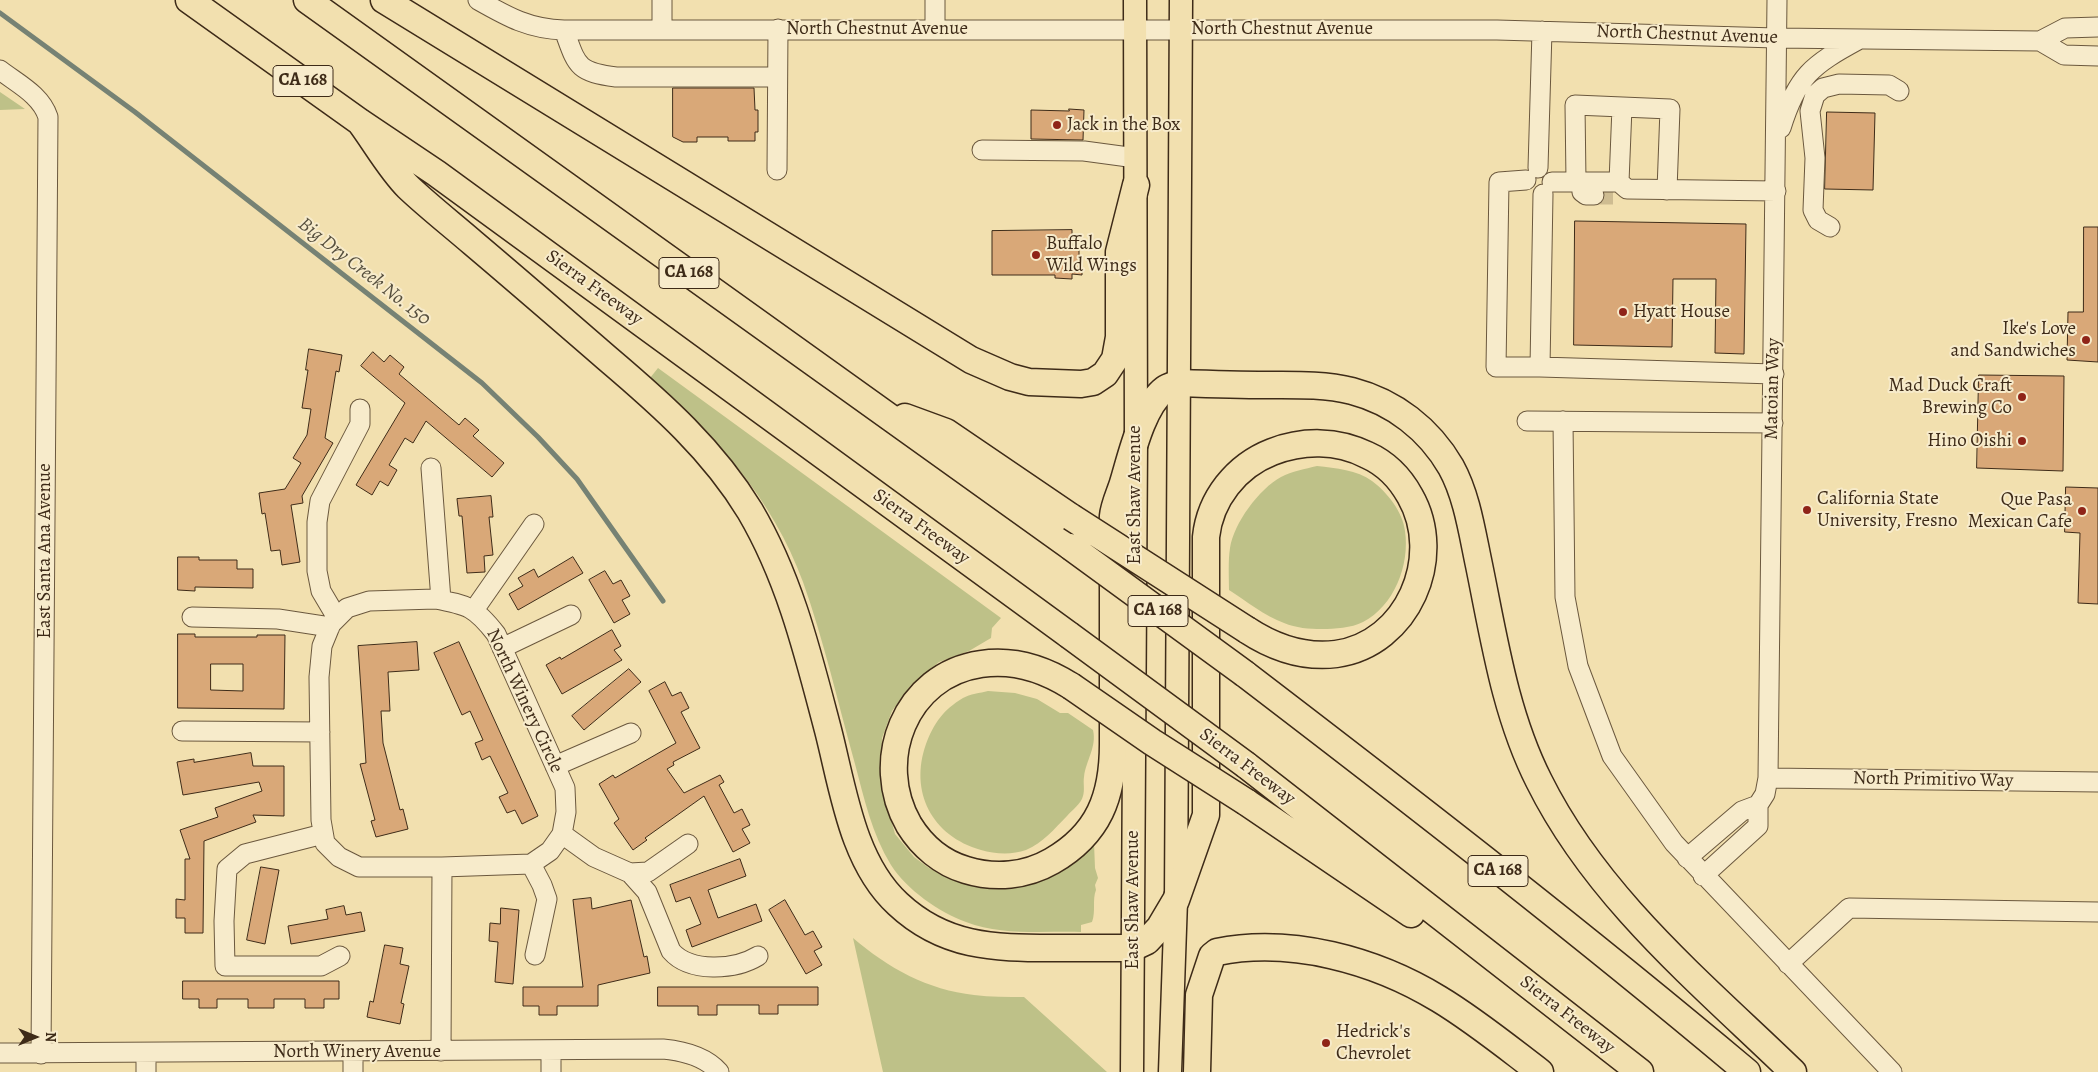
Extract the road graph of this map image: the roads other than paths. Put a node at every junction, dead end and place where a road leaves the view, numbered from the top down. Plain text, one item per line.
1 (188, 0) edge
2 (307, 0) edge
3 (384, 0) edge
4 (478, 0) edge
5 (662, 0) edge
6 (935, 0) edge
7 (1135, 0) edge
8 (1181, 0) edge
9 (1777, 0) edge
10 (2098, 27) edge
11 (662, 29) junction
12 (778, 29) junction
13 (935, 29) junction
14 (1135, 29) junction
15 (1181, 29) junction
16 (564, 30) junction
17 (1542, 31) junction
18 (1776, 38) junction
19 (1861, 39) junction
20 (2040, 40) junction
21 (2098, 56) edge
22 (0, 70) edge
23 (777, 77) junction
24 (1899, 91) dead end
25 (1622, 107) junction
26 (360, 122) junction
27 (1777, 144) junction
28 (982, 150) dead end
29 (1136, 158) junction
30 (777, 170) dead end
31 (1532, 174) junction
32 (1136, 185) junction
33 (1584, 186) junction
34 (1548, 188) junction
35 (1620, 189) junction
36 (1667, 190) junction
37 (1776, 191) junction
38 (1830, 227) dead end
39 (1540, 367) junction
40 (1774, 374) junction
41 (1179, 383) junction
42 (874, 406) junction
43 (360, 409) dead end
44 (1527, 421) dead end
45 (1563, 421) junction
46 (1773, 423) junction
47 (1136, 441) junction
48 (431, 468) dead end
49 (534, 524) dead end
50 (441, 600) junction
51 (474, 610) junction
52 (571, 615) dead end
53 (192, 617) dead end
54 (333, 622) junction
55 (502, 648) junction
56 (182, 731) dead end
57 (320, 732) junction
58 (631, 733) dead end
59 (555, 766) junction
60 (1768, 778) junction
61 (2098, 782) edge
62 (1758, 805) junction
63 (324, 834) junction
64 (562, 834) junction
65 (688, 844) dead end
66 (1687, 858) junction
67 (531, 864) junction
68 (442, 867) junction
69 (630, 872) junction
70 (1703, 876) junction
71 (1176, 900) junction
72 (2098, 912) edge
73 (1132, 948) junction
74 (535, 955) dead end
75 (340, 956) dead end
76 (758, 956) dead end
77 (1788, 964) junction
78 (353, 1051) junction
79 (440, 1051) junction
80 (551, 1051) junction
81 (0, 1053) edge
82 (146, 1053) junction
83 (41, 1054) junction
84 (1631, 1065) edge
85 (716, 1068) edge
86 (146, 1072) edge
87 (353, 1072) edge
88 (551, 1072) edge
89 (1132, 1072) edge
90 (1170, 1072) edge
91 (1197, 1072) edge
92 (1540, 1072) edge
93 (1747, 1072) edge
94 (1793, 1072) edge
95 (1892, 1072) edge

1 - 26 highway, Sierra Freeway / CA 168
2 - 42 highway, CA 168
3 - 32 highway
4 - 16 street, North Chestnut Avenue
5 - 11 street
6 - 13 street
7 - 14 main road, East Shaw Avenue
8 - 15 main road
9 - 18 street, Matoian Way
10 - 20 street, North Chestnut Avenue
11 - 12 street, North Chestnut Avenue
11 - 16 street, North Chestnut Avenue
12 - 13 street, North Chestnut Avenue
12 - 23 street
13 - 14 street, North Chestnut Avenue
14 - 15 street, North Chestnut Avenue
14 - 29 main road, East Shaw Avenue
15 - 17 street, North Chestnut Avenue
15 - 41 main road
16 - 23 street
17 - 18 street, North Chestnut Avenue
17 - 31 street
18 - 19 street, North Chestnut Avenue
18 - 27 street, Matoian Way
19 - 20 street, North Chestnut Avenue
19 - 27 street
20 - 21 street, North Chestnut Avenue
22 - 83 street, East Santa Ana Avenue
23 - 30 street
24 - 38 street
25 - 33 street
25 - 35 street
25 - 36 street
26 - 73 highway
26 - 84 highway, Sierra Freeway / CA 168, bridge
27 - 37 street, Matoian Way
28 - 29 street
29 - 32 main road, East Shaw Avenue
31 - 34 street
31 - 39 street
32 - 47 main road, East Shaw Avenue
33 - 34 street
33 - 35 street
34 - 39 street
35 - 36 street
36 - 37 street
37 - 40 street, Matoian Way
39 - 40 street
40 - 46 street, Matoian Way
41 - 47 highway
41 - 71 main road
41 - 94 highway
42 - 71 highway, bridge
42 - 93 highway, CA 168, bridge
43 - 54 street
44 - 45 street
45 - 46 street
45 - 66 street
46 - 60 street, Matoian Way
47 - 73 main road, East Shaw Avenue
47 - 84 highway, bridge
48 - 50 street
49 - 51 street
50 - 51 street, North Winery Circle
50 - 54 street, North Winery Circle
51 - 55 street, North Winery Circle
52 - 55 street
53 - 54 street
54 - 57 street
55 - 59 street, North Winery Circle
56 - 57 street
57 - 63 street
58 - 59 street
59 - 64 street, North Winery Circle
60 - 61 street, North Primitivo Way
60 - 62 street, Matoian Way
62 - 66 street
62 - 70 street, Matoian Way
63 - 68 street
63 - 75 street
64 - 67 street, North Winery Circle
64 - 69 street
65 - 69 street
66 - 70 street
67 - 68 street
67 - 74 street
68 - 79 street
69 - 76 street
70 - 77 street
71 - 73 highway
71 - 90 main road
72 - 77 street
73 - 89 main road, East Shaw Avenue
77 - 95 street
78 - 79 street, North Winery Avenue
78 - 82 street, North Winery Avenue
78 - 87 street
79 - 80 street, North Winery Avenue
80 - 85 street, North Winery Avenue
80 - 88 street
81 - 83 street, North Winery Avenue
82 - 83 street, North Winery Avenue
82 - 86 street
91 - 92 highway

